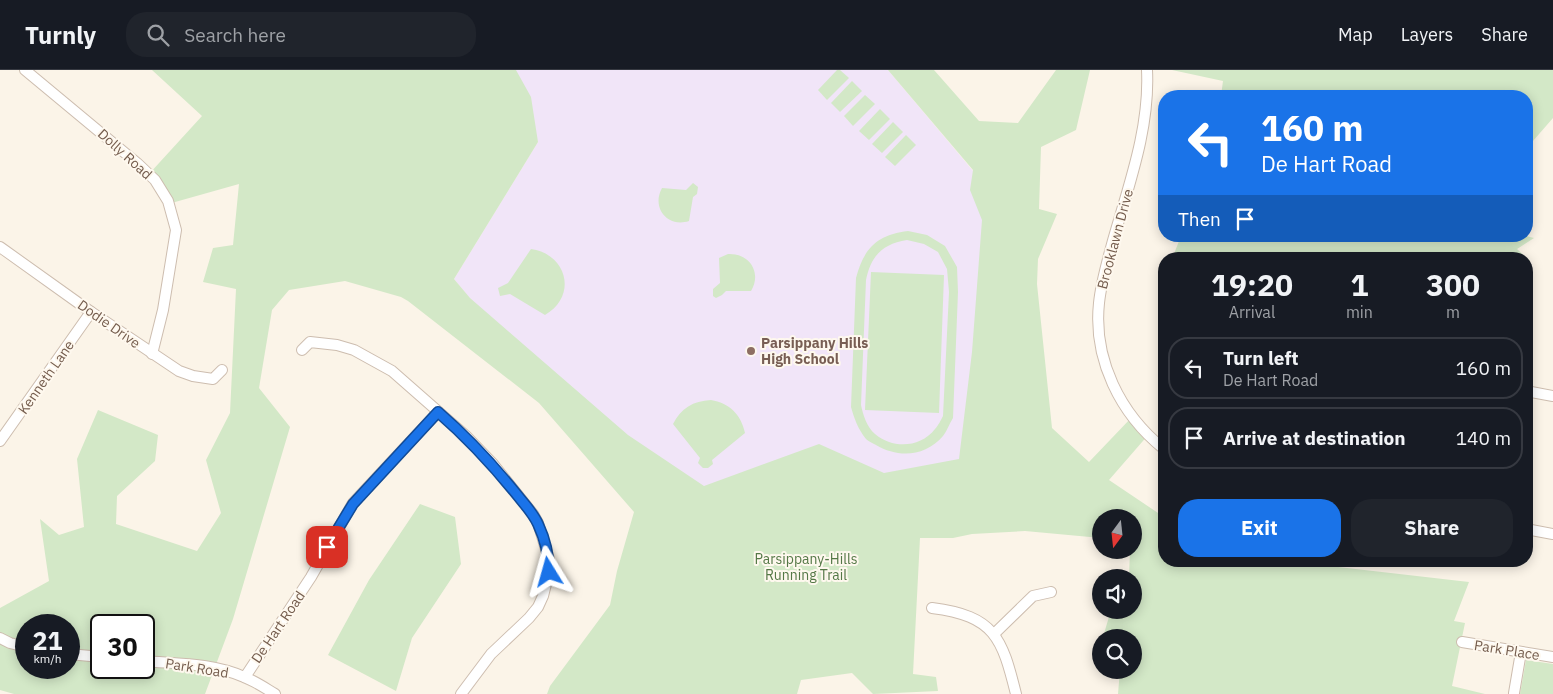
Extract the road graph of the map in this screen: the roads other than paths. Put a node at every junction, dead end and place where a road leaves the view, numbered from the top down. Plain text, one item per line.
1 (25, 70) edge
2 (1147, 70) edge
3 (0, 247) edge
4 (91, 312) junction
5 (302, 350) dead end
6 (152, 354) junction
7 (222, 370) dead end
8 (1533, 392) edge
9 (1553, 396) edge
10 (438, 412) junction
11 (0, 441) edge
12 (1158, 443) edge
13 (1533, 530) edge
14 (1553, 534) edge
15 (1051, 592) dead end
16 (932, 608) dead end
17 (994, 634) junction
18 (0, 638) edge
19 (1462, 642) dead end
20 (15, 644) edge
21 (1521, 652) junction
22 (1553, 657) edge
23 (155, 662) edge
24 (245, 677) junction
25 (1514, 693) edge
26 (275, 694) edge
27 (461, 694) edge
28 (1016, 694) edge

1 - 6 street, Dolly Road
2 - 12 street, Brooklawn Drive
3 - 4 street, Dodie Drive
4 - 6 street, Dodie Drive
4 - 11 street, Kenneth Lane
5 - 10 street
6 - 7 street, Dodie Drive
8 - 9 street
10 - 24 street, De Hart Road
10 - 27 street
13 - 14 street
15 - 17 street
16 - 17 street
17 - 28 street
18 - 20 street
19 - 21 street, Park Place
21 - 22 street, Park Place
21 - 25 street
23 - 24 street, Park Road
24 - 26 street, Park Road

